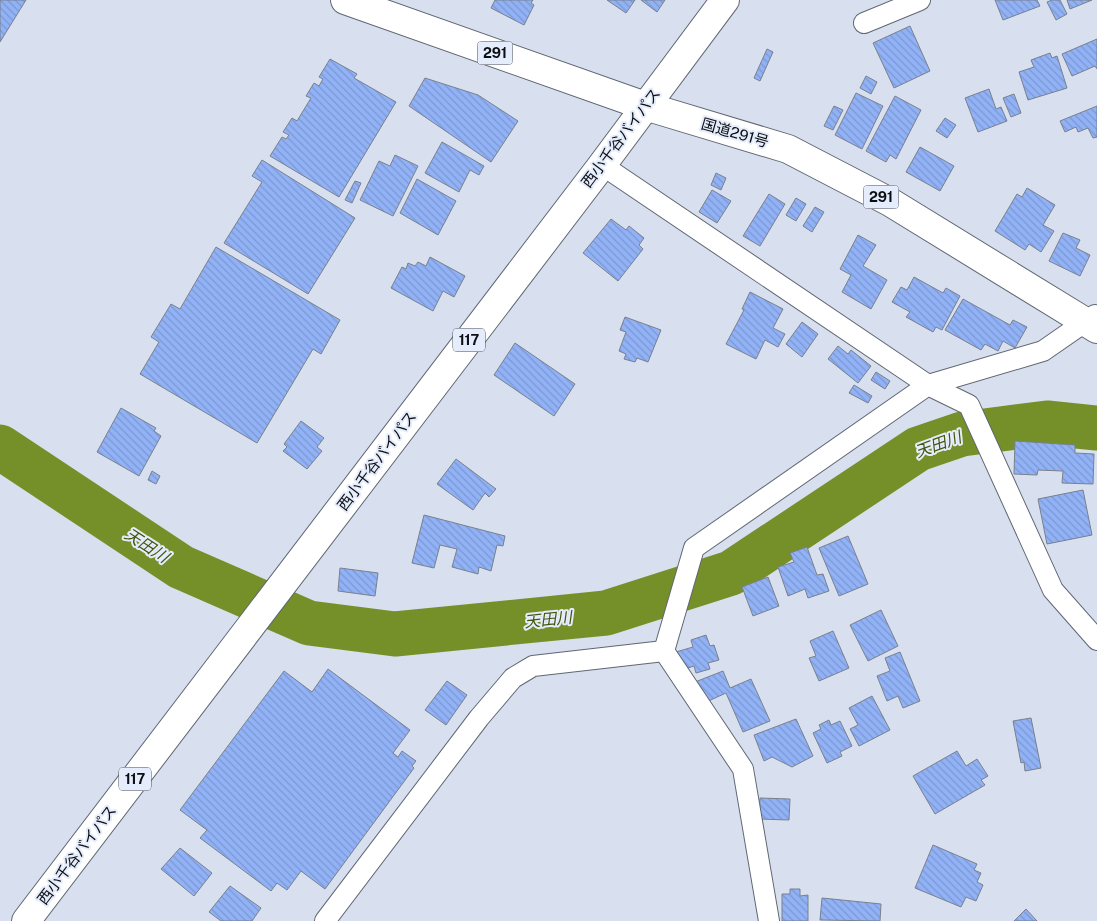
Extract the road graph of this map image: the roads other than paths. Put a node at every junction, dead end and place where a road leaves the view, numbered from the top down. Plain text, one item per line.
1 (345, 0) edge
2 (725, 0) edge
3 (920, 0) edge
4 (864, 23) dead end
5 (645, 106) junction
6 (602, 165) junction
7 (1093, 321) edge
8 (928, 386) junction
9 (1097, 640) edge
10 (664, 651) junction
11 (26, 921) edge
12 (325, 921) edge
13 (769, 921) edge

1 - 5 highway, 国道291号 / 291
2 - 5 highway, 西小千谷バイパス / 117
3 - 4 street
5 - 6 highway, 西小千谷バイパス / 117
5 - 7 highway, 国道291号 / 291
6 - 8 street
6 - 11 highway, 西小千谷バイパス / 117
7 - 8 street
8 - 9 street
8 - 10 street
10 - 12 street
10 - 13 street

